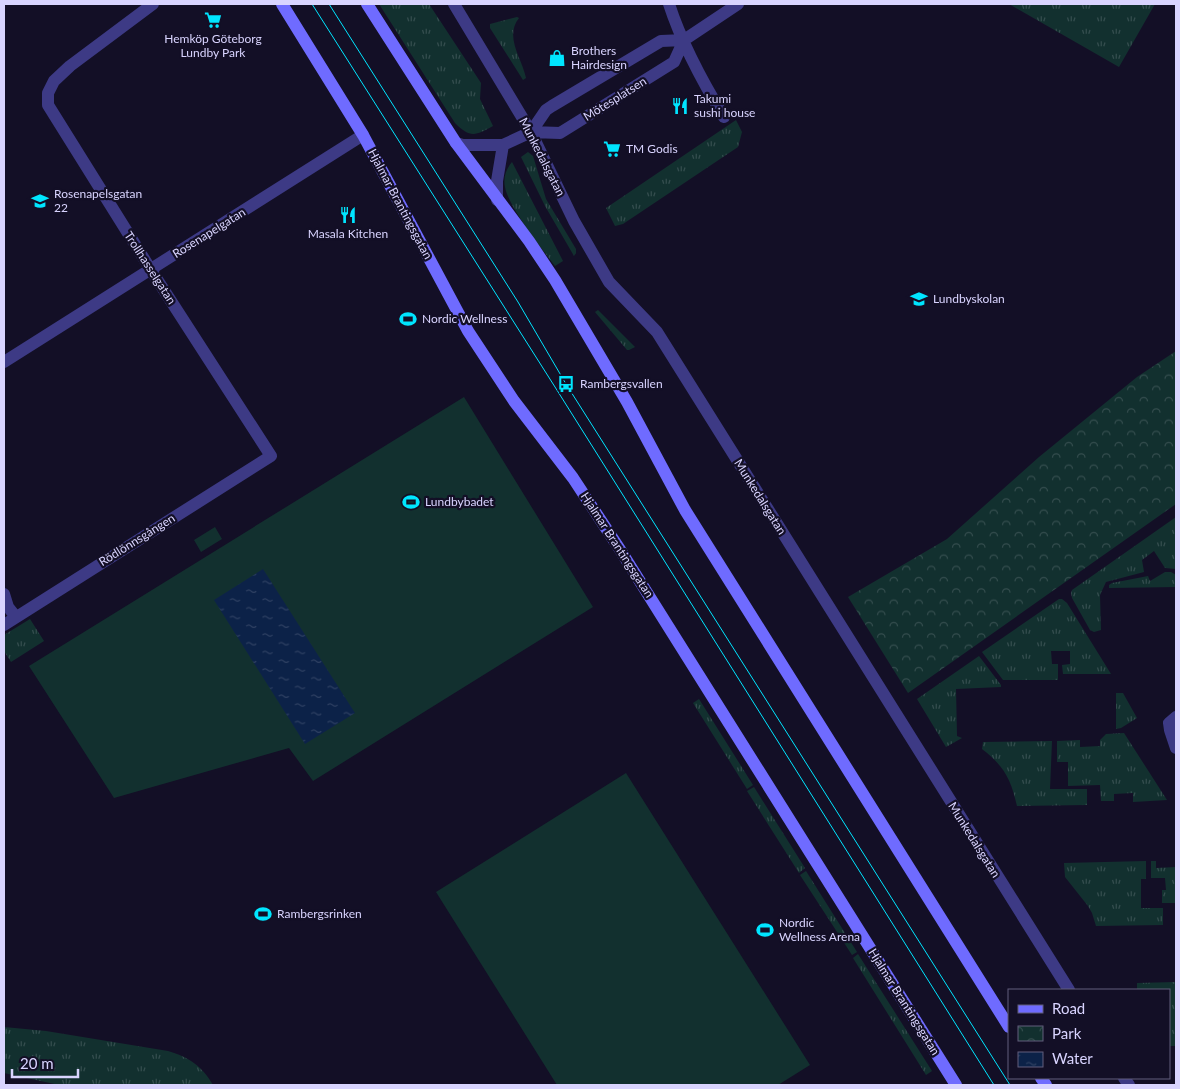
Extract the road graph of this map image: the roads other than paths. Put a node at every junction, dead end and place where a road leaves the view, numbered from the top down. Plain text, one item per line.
1 (153, 4) edge
2 (282, 4) edge
3 (367, 4) edge
4 (454, 4) edge
5 (669, 4) edge
6 (738, 4) edge
7 (684, 40) junction
8 (724, 116) dead end
9 (531, 132) junction
10 (363, 135) junction
11 (456, 143) junction
12 (503, 145) junction
13 (497, 200) junction
14 (151, 270) junction
15 (4, 362) edge
16 (271, 456) joint
17 (4, 594) edge
18 (16, 617) junction
19 (4, 624) edge
20 (1173, 720) edge
21 (1176, 748) edge
22 (1068, 989) edge
23 (1008, 1025) edge
24 (956, 1085) edge

1 - 14 street, Trollhasselgatan
2 - 10 main road, Hjalmar Brantingsgatan
3 - 11 main road
4 - 9 street, Munkedalsgatan
5 - 7 street
6 - 7 street
7 - 8 street
7 - 9 street, Mötesplatsen
7 - 9 street, Mötesplatsen
9 - 12 street, Mötesplatsen
9 - 22 street, Munkedalsgatan
10 - 14 street, Rosenapelgatan
10 - 24 main road, Hjalmar Brantingsgatan
11 - 12 street, Mötesplatsen
11 - 13 main road
12 - 13 street
13 - 23 main road
14 - 15 street, Rosenapelgatan
14 - 16 street, Trollhasselgatan
16 - 18 street, Rödlönnsgången
17 - 18 street
18 - 19 street, Rödlönnsgången
20 - 21 street

